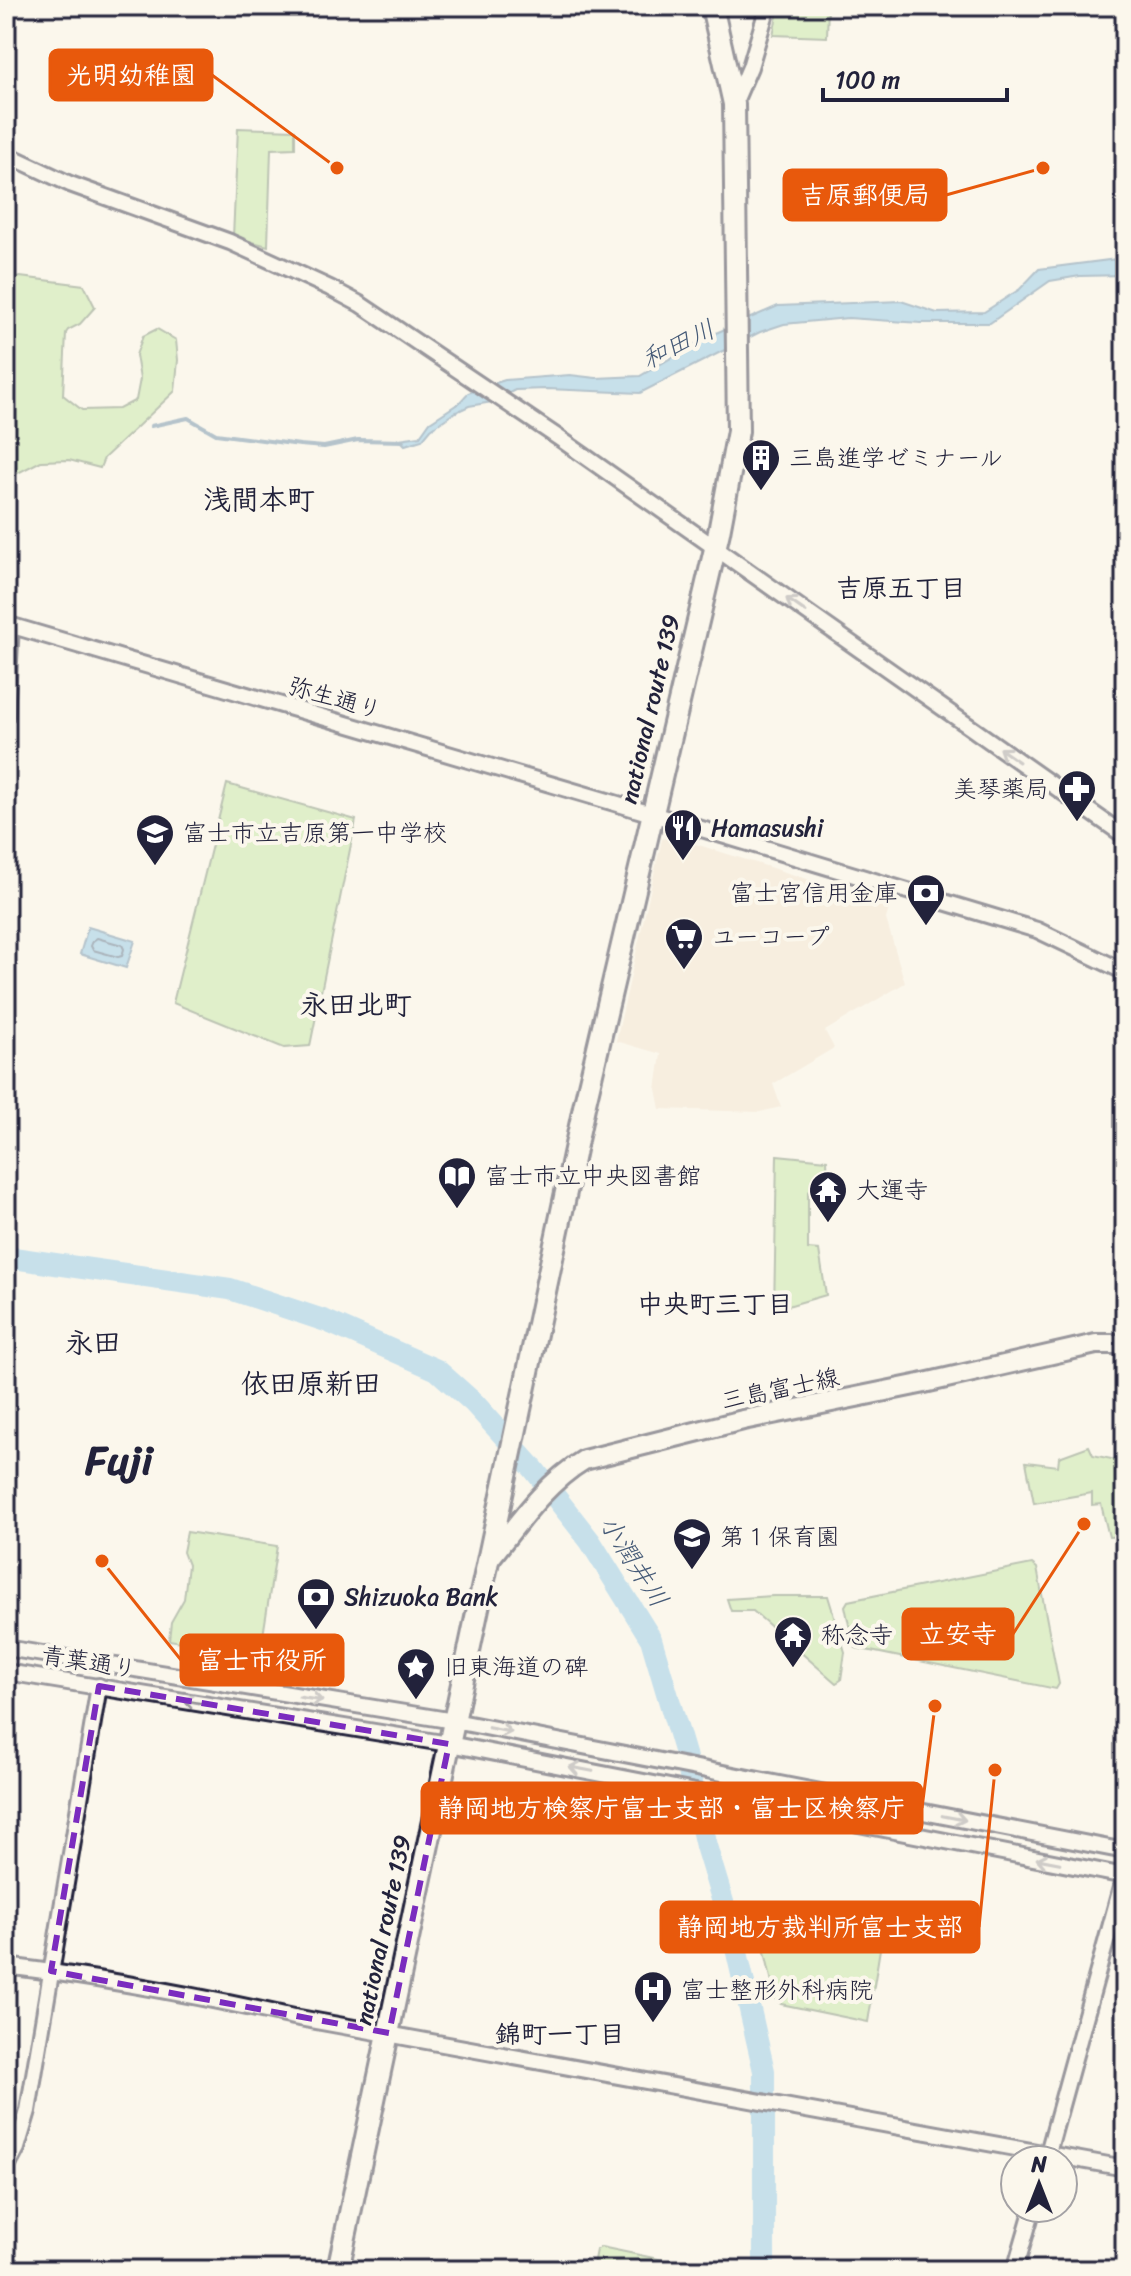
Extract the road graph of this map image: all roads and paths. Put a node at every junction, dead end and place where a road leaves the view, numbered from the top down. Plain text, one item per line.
1 (712, 6) edge
2 (768, 6) edge
3 (734, 104) junction
4 (6, 154) edge
5 (715, 548) junction
6 (9, 624) edge
7 (6, 716) edge
8 (652, 814) junction
9 (1125, 836) edge
10 (1125, 972) edge
11 (1125, 1344) edge
12 (488, 1561) junction
13 (6, 1648) edge
14 (6, 1672) edge
15 (99, 1686) junction
16 (454, 1721) junction
17 (449, 1744) junction
18 (1125, 1851) edge
19 (1125, 1875) edge
20 (6, 1966) edge
21 (51, 1971) junction
22 (389, 2033) junction
23 (1050, 2144) edge
24 (999, 2149) edge
25 (1079, 2162) edge
26 (1125, 2168) edge
27 (6, 2169) edge
28 (1028, 2224) edge
29 (338, 2270) edge
30 (1015, 2270) edge

1 - 3 highway, national route 139
2 - 3 street
3 - 5 highway, national route 139
4 - 5 street
5 - 8 highway, national route 139
9 -> 5 street
6 - 7 street
6 - 8 street, 弥生通り
8 - 10 street, 弥生通り
8 - 12 highway, national route 139
11 - 12 main road, 三島富士線
12 - 16 highway, national route 139
13 -> 16 street, 青葉通り
14 - 15 street, 青葉通り
17 -> 15 street, 青葉通り
15 - 21 street
16 - 17 highway, national route 139
16 -> 18 street, 青葉通り
19 -> 17 street, 青葉通り
17 - 22 highway, national route 139
19 - 23 street
20 - 21 street
21 - 22 street
21 - 27 street
22 - 24 street
22 - 29 highway, national route 139
25 - 26 street
28 - 30 street

